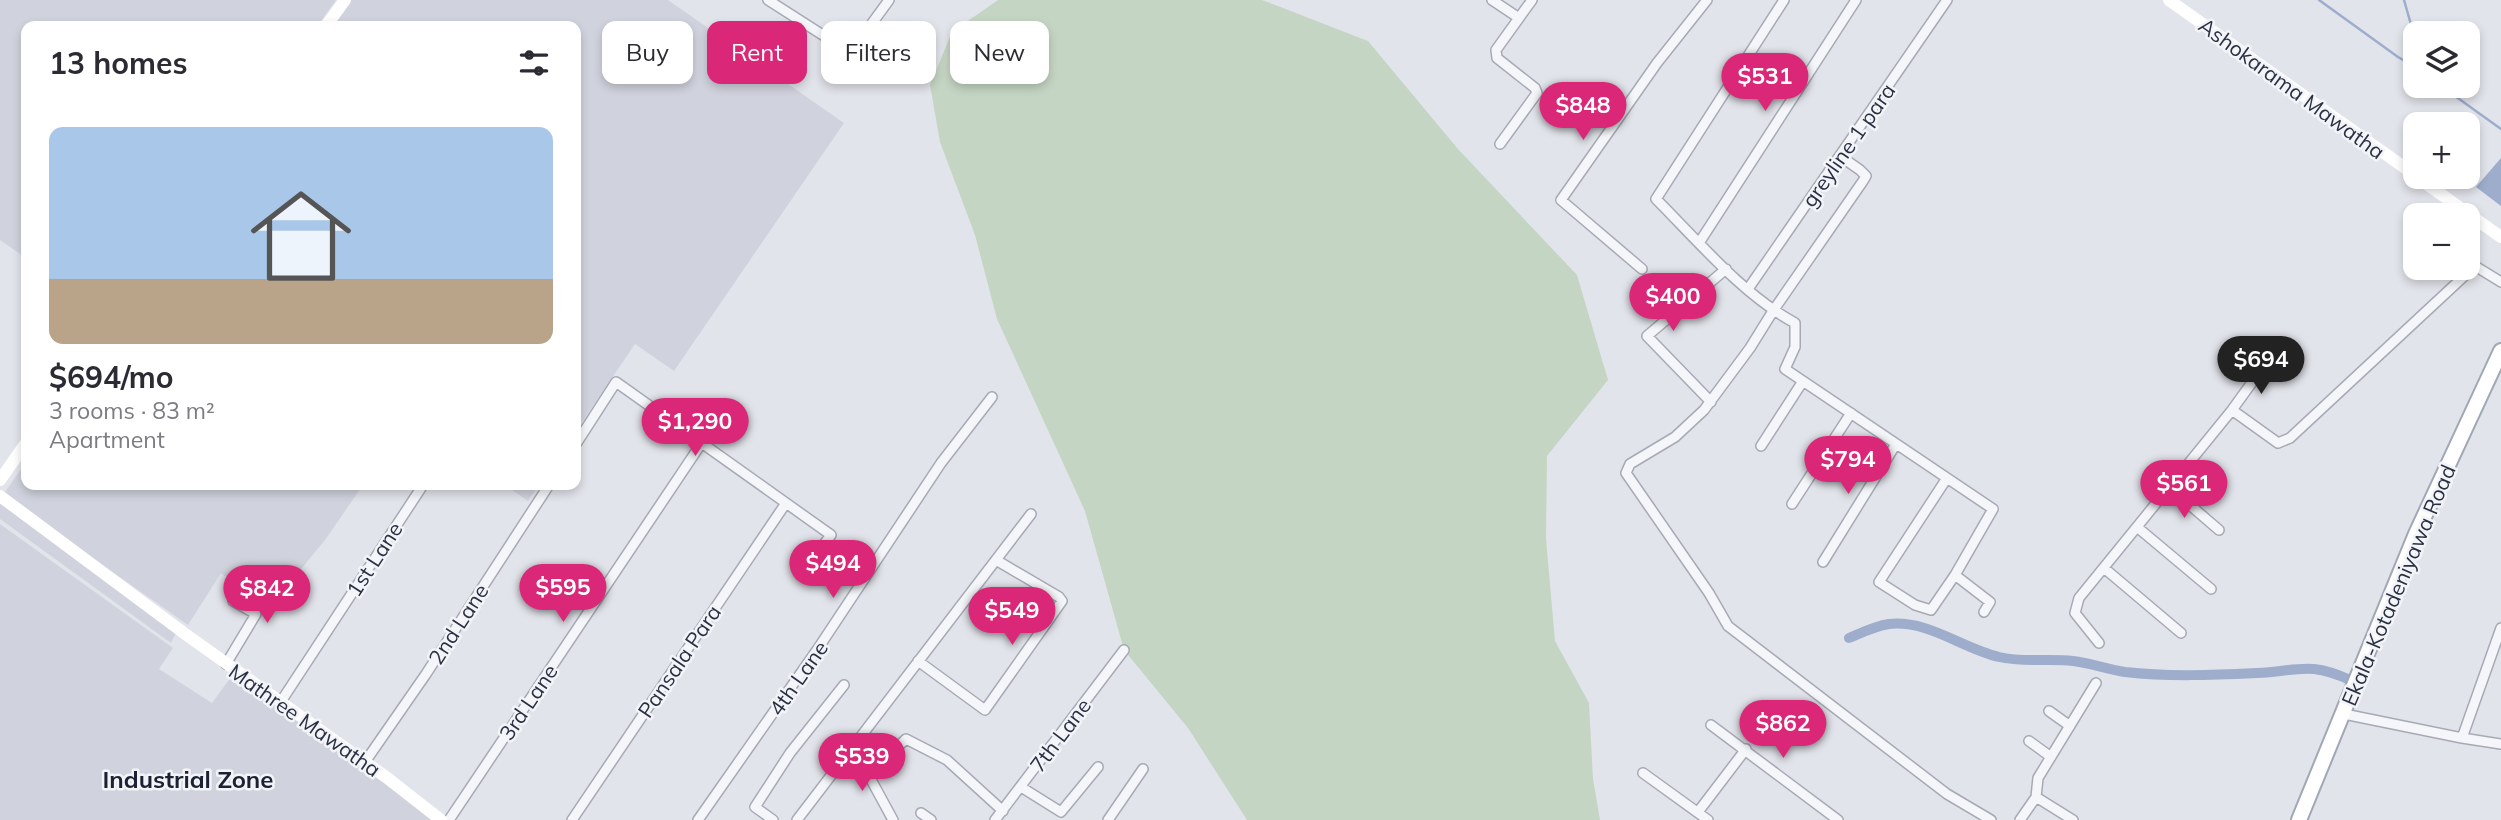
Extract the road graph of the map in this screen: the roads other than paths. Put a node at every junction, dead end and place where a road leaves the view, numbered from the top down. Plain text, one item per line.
1 (345, 0) edge
2 (768, 0) edge
3 (889, 0) edge
4 (1492, 0) edge
5 (1532, 0) edge
6 (1707, 0) edge
7 (1784, 0) edge
8 (1856, 0) edge
9 (1947, 0) edge
10 (2169, 0) edge
11 (1519, 18) junction
12 (330, 21) edge
13 (1500, 144) dead end
14 (1840, 156) junction
15 (2403, 167) edge
16 (2434, 189) edge
17 (2501, 237) edge
18 (1699, 243) junction
19 (1642, 269) dead end
20 (1726, 269) junction
21 (2501, 282) edge
22 (1748, 289) junction
23 (1773, 312) junction
24 (2501, 351) edge
25 (2266, 363) dead end
26 (1803, 381) junction
27 (992, 397) dead end
28 (1711, 402) junction
29 (2232, 410) junction
30 (1851, 414) junction
31 (581, 436) edge
32 (701, 444) junction
33 (1896, 444) junction
34 (1761, 446) dead end
35 (21, 450) edge
36 (1947, 478) junction
37 (0, 480) edge
38 (2169, 487) junction
39 (420, 490) edge
40 (546, 490) edge
41 (0, 496) edge
42 (786, 503) junction
43 (1792, 504) dead end
44 (1031, 514) dead end
45 (2137, 527) junction
46 (2219, 530) dead end
47 (814, 556) dead end
48 (996, 560) junction
49 (1823, 562) dead end
50 (2104, 568) junction
51 (1955, 575) junction
52 (2211, 589) dead end
53 (233, 601) dead end
54 (1984, 612) dead end
55 (2181, 632) dead end
56 (2500, 634) edge
57 (2099, 643) dead end
58 (1124, 650) dead end
59 (918, 662) junction
60 (226, 664) junction
61 (2096, 683) dead end
62 (844, 685) dead end
63 (279, 703) junction
64 (2049, 711) dead end
65 (2344, 714) junction
66 (1711, 724) dead end
67 (2070, 726) junction
68 (2462, 738) junction
69 (2029, 741) dead end
70 (2501, 744) edge
71 (1746, 749) junction
72 (848, 753) junction
73 (2051, 757) junction
74 (365, 762) junction
75 (1098, 767) dead end
76 (1143, 769) dead end
77 (1643, 773) dead end
78 (868, 774) junction
79 (1021, 787) junction
80 (2036, 797) junction
81 (1003, 811) junction
82 (1698, 812) junction
83 (921, 813) dead end
84 (441, 820) edge
85 (449, 820) edge
86 (572, 820) edge
87 (698, 820) edge
88 (773, 820) edge
89 (797, 820) edge
90 (893, 820) edge
91 (931, 820) edge
92 (995, 820) edge
93 (1108, 820) edge
94 (1708, 820) edge
95 (1838, 820) edge
96 (1991, 820) edge
97 (2020, 820) edge
98 (2073, 820) edge
99 (2299, 820) edge

1 - 12 street
2 - 3 street
4 - 11 street
5 - 11 street
6 - 19 street
7 - 18 street
8 - 18 street
9 - 14 street, greyline 1 para
10 - 15 street, Ashokarama Mawatha
11 - 13 street
14 - 22 street, greyline 1 para
14 - 23 street
16 - 17 street, Ashokarama Mawatha
18 - 20 street
20 - 22 street
20 - 28 street
21 - 29 street
22 - 23 street
23 - 26 street
23 - 28 street
24 - 65 main road, Ekala-Kotadeniyawa Road
25 - 29 street
26 - 30 street
26 - 34 street
27 - 87 street, 4th Lane
28 - 96 street
29 - 38 street
30 - 33 street
30 - 43 street
31 - 32 street
32 - 42 street
32 - 85 street, 3rd Lane
33 - 36 street
33 - 49 street
35 - 37 street
36 - 51 street
36 - 51 street
38 - 45 street
38 - 46 street
39 - 63 street, 1st Lane
40 - 74 street, 2nd Lane
41 - 60 street, Mathree Mawatha
42 - 47 street
42 - 86 street, Pansala Para
44 - 48 street
45 - 50 street
45 - 52 street
48 - 59 street
48 - 59 street
50 - 55 street
50 - 57 street
51 - 54 street
53 - 60 street
56 - 68 street
58 - 79 street, 7th Lane
59 - 72 street
60 - 63 street, Mathree Mawatha
61 - 67 street
62 - 88 street
63 - 74 street, Mathree Mawatha
64 - 67 street
65 - 68 street
65 - 99 main road, Ekala-Kotadeniyawa Road
66 - 71 street
67 - 73 street
68 - 70 street
69 - 73 street
71 - 82 street
71 - 95 street
72 - 78 street
72 - 89 street
73 - 80 street
74 - 84 street, Mathree Mawatha
75 - 79 street
76 - 93 street
77 - 82 street
78 - 81 street
78 - 90 street
79 - 81 street, 7th Lane
80 - 97 street
80 - 98 street
81 - 92 street, 7th Lane
82 - 94 street
83 - 91 street

